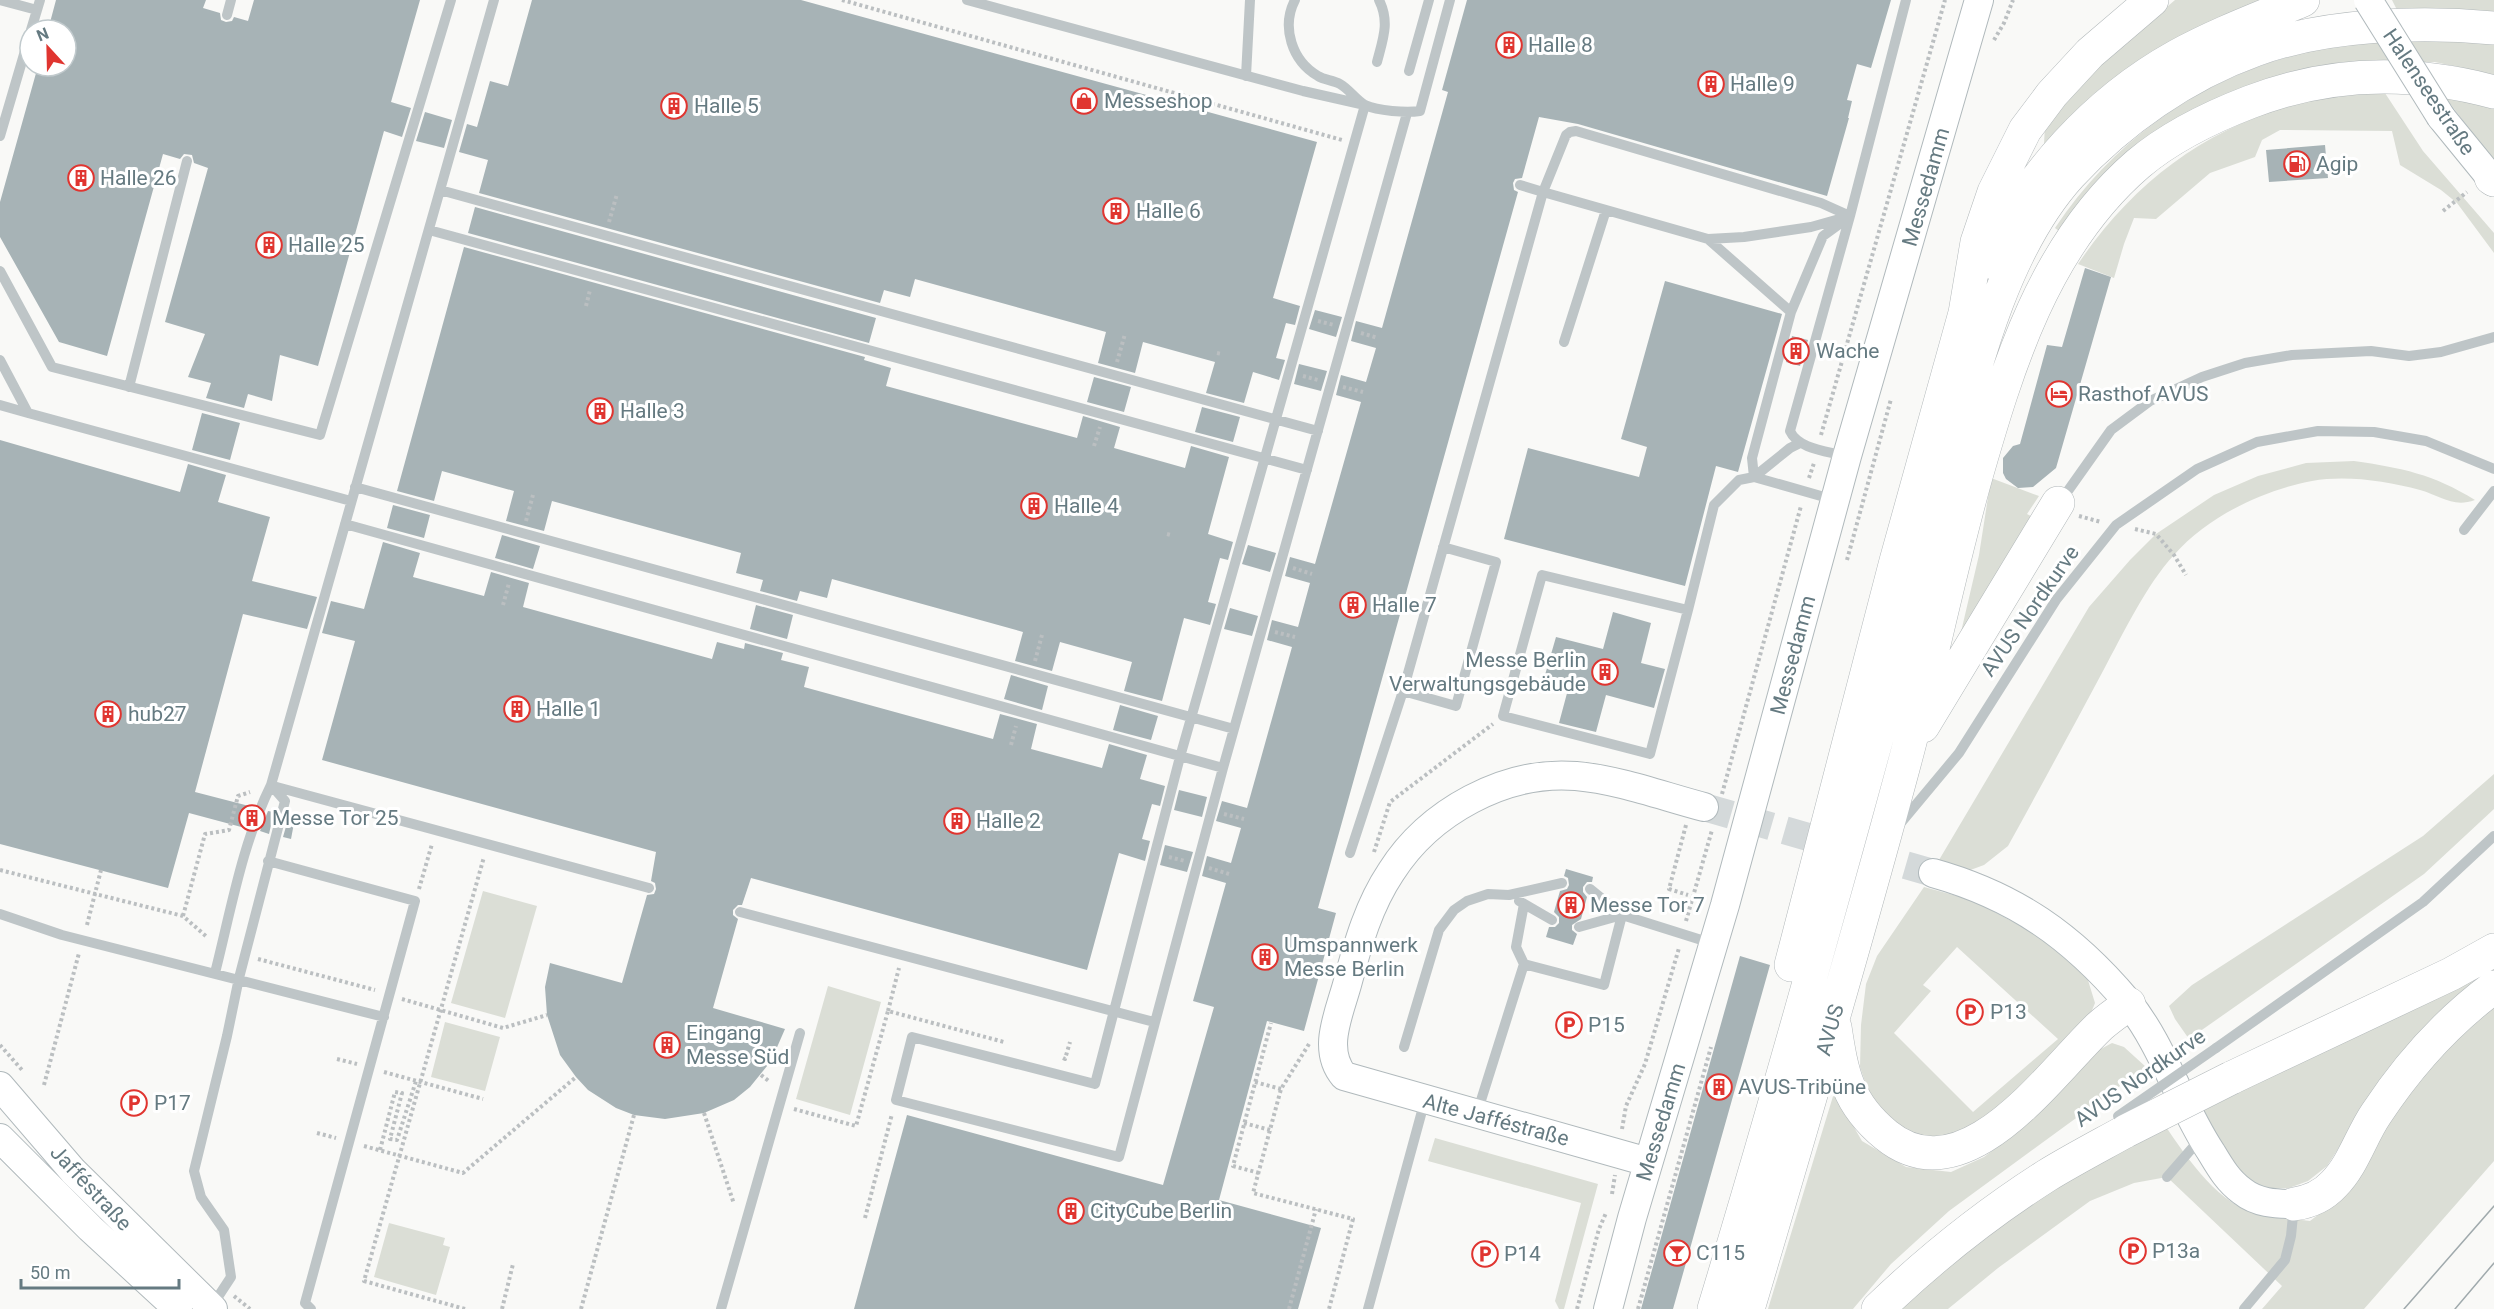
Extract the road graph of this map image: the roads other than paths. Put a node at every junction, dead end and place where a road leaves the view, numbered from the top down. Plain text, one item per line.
1 (0, 0) edge
2 (231, 0) edge
3 (451, 0) edge
4 (494, 0) edge
5 (967, 0) edge
6 (1250, 0) edge
7 (1295, 0) edge
8 (1379, 0) edge
9 (1429, 0) edge
10 (1450, 0) edge
11 (1906, 0) edge
12 (1979, 0) edge
13 (2152, 0) edge
14 (2303, 0) edge
15 (2368, 0) edge
16 (38, 5) edge
17 (227, 15) dead end
18 (2494, 28) edge
19 (1377, 62) dead end
20 (1409, 71) dead end
21 (18, 76) edge
22 (1246, 76) junction
23 (2494, 92) edge
24 (1365, 105) junction
25 (1407, 113) junction
26 (0, 136) edge
27 (187, 161) dead end
28 (2486, 183) edge
29 (1520, 185) dead end
30 (440, 190) junction
31 (1543, 192) junction
32 (1606, 210) junction
33 (1850, 216) junction
34 (429, 230) junction
35 (1708, 239) junction
36 (0, 271) edge
37 (1791, 312) junction
38 (1965, 313) junction
39 (2494, 337) edge
40 (1564, 342) dead end
41 (0, 360) edge
42 (129, 387) junction
43 (0, 405) edge
44 (28, 413) junction
45 (1275, 420) junction
46 (1318, 431) junction
47 (1800, 443) junction
48 (1847, 456) junction
49 (1264, 459) junction
50 (2494, 469) edge
51 (1307, 470) junction
52 (1754, 477) junction
53 (355, 487) junction
54 (2494, 491) edge
55 (1836, 500) junction
56 (351, 501) junction
57 (2058, 503) joint
58 (345, 524) junction
59 (2464, 530) dead end
60 (1443, 547) junction
61 (1689, 610) junction
62 (1403, 691) junction
63 (1191, 717) junction
64 (1234, 729) junction
65 (1907, 750) junction
66 (1180, 757) junction
67 (1223, 768) junction
68 (271, 785) junction
69 (1695, 817) tunnel mouth
70 (2494, 836) edge
71 (1882, 844) junction
72 (1350, 854) dead end
73 (268, 861) junction
74 (1933, 873) tunnel mouth
75 (1562, 883) dead end
76 (649, 888) dead end
77 (1590, 889) dead end
78 (1509, 895) junction
79 (1524, 903) junction
80 (740, 912) dead end
81 (0, 914) edge
82 (1622, 915) junction
83 (1552, 920) dead end
84 (1579, 927) dead end
85 (1714, 944) junction
86 (2494, 950) edge
87 (1524, 964) junction
88 (214, 973) junction
89 (239, 978) junction
90 (2494, 987) edge
91 (2129, 1004) junction
92 (1114, 1012) junction
93 (384, 1017) junction
94 (1834, 1018) junction
95 (1154, 1022) junction
96 (800, 1033) dead end
97 (1404, 1047) dead end
98 (0, 1086) edge
99 (1425, 1100) junction
100 (1477, 1114) junction
101 (2118, 1123) junction
102 (2197, 1129) junction
103 (0, 1138) edge
104 (2083, 1142) dead end
105 (1648, 1162) junction
106 (2167, 1177) dead end
107 (1752, 1182) junction
108 (2009, 1201) junction
109 (2294, 1204) junction
110 (1590, 1305) edge
111 (212, 1308) edge
112 (178, 1309) edge
113 (310, 1309) edge
114 (721, 1309) edge
115 (1368, 1309) edge
116 (1714, 1309) edge
117 (1748, 1309) edge
118 (1878, 1309) edge
119 (2244, 1309) edge

1 - 16 lane
2 - 17 lane
3 - 42 lane
4 - 30 lane
5 - 22 lane
6 - 22 lane
7 - 24 lane
8 - 19 lane
9 - 20 lane
10 - 25 lane
11 - 33 lane
12 - 48 main road, Messedamm
13 - 38 highway
14 - 38 highway
15 - 28 main road, Halenseestraße, bridge
18 - 107 highway
21 - 26 lane
22 - 24 lane
23 - 65 highway, AVUS
24 - 25 lane
24 - 45 lane
25 - 46 lane
27 - 42 lane
29 - 31 lane
30 - 34 lane
30 - 45 lane
31 - 32 lane
31 - 33 lane
31 - 60 lane
32 - 35 lane
32 - 40 lane
33 - 35 lane
33 - 37 lane
33 - 47 lane
34 - 49 lane
34 - 53 lane
35 - 37 lane
36 - 42 lane
37 - 52 lane
38 - 107 highway
39 - 57 lane
41 - 44 lane
43 - 44 lane
44 - 56 lane
45 - 46 lane
45 - 49 lane
46 - 51 lane
47 - 48 lane
47 - 52 lane
48 - 55 main road, Messedamm
49 - 51 lane
49 - 63 lane
50 - 71 lane, AVUS Nordkurve
51 - 64 lane
52 - 55 lane
52 - 61 lane
53 - 56 lane
53 - 63 lane
54 - 59 lane
55 - 85 main road, Messedamm
56 - 58 lane
57 - 65 highway
58 - 66 lane
58 - 68 lane
60 - 62 lane
60 - 62 lane
61 - 61 lane
62 - 72 lane
63 - 64 lane
63 - 66 lane
64 - 67 lane
65 - 71 highway, AVUS
66 - 67 lane
66 - 92 lane
67 - 95 lane
68 - 73 lane
68 - 76 lane
68 - 88 lane
69 - 99 main road, Alte Jafféstraße
70 - 101 lane, AVUS Nordkurve, bridge
71 - 94 highway, AVUS
73 - 89 lane
73 - 93 lane
74 - 91 main road
75 - 78 lane
77 - 82 lane
78 - 79 lane
78 - 97 lane
79 - 83 lane
79 - 87 lane
80 - 92 lane
81 - 88 lane
82 - 84 lane
82 - 85 lane
82 - 87 lane
85 - 105 main road, Messedamm
86 - 101 highway, bridge
87 - 100 lane
88 - 89 lane
89 - 93 lane
89 - 111 lane
90 - 109 highway
91 - 94 highway
91 - 102 main road
92 - 95 lane
92 - 95 lane
93 - 113 lane
94 - 117 highway, AVUS
96 - 114 lane
98 - 111 main road, Jafféstraße
99 - 100 main road, Alte Jafféstraße
99 - 115 lane
100 - 105 main road, Alte Jafféstraße
101 - 108 highway
102 - 106 lane
102 - 109 main road
103 - 112 main road, Jafféstraße
104 - 108 lane, AVUS Nordkurve
105 - 110 main road, Messedamm
107 - 116 highway
108 - 118 highway
109 - 119 lane

